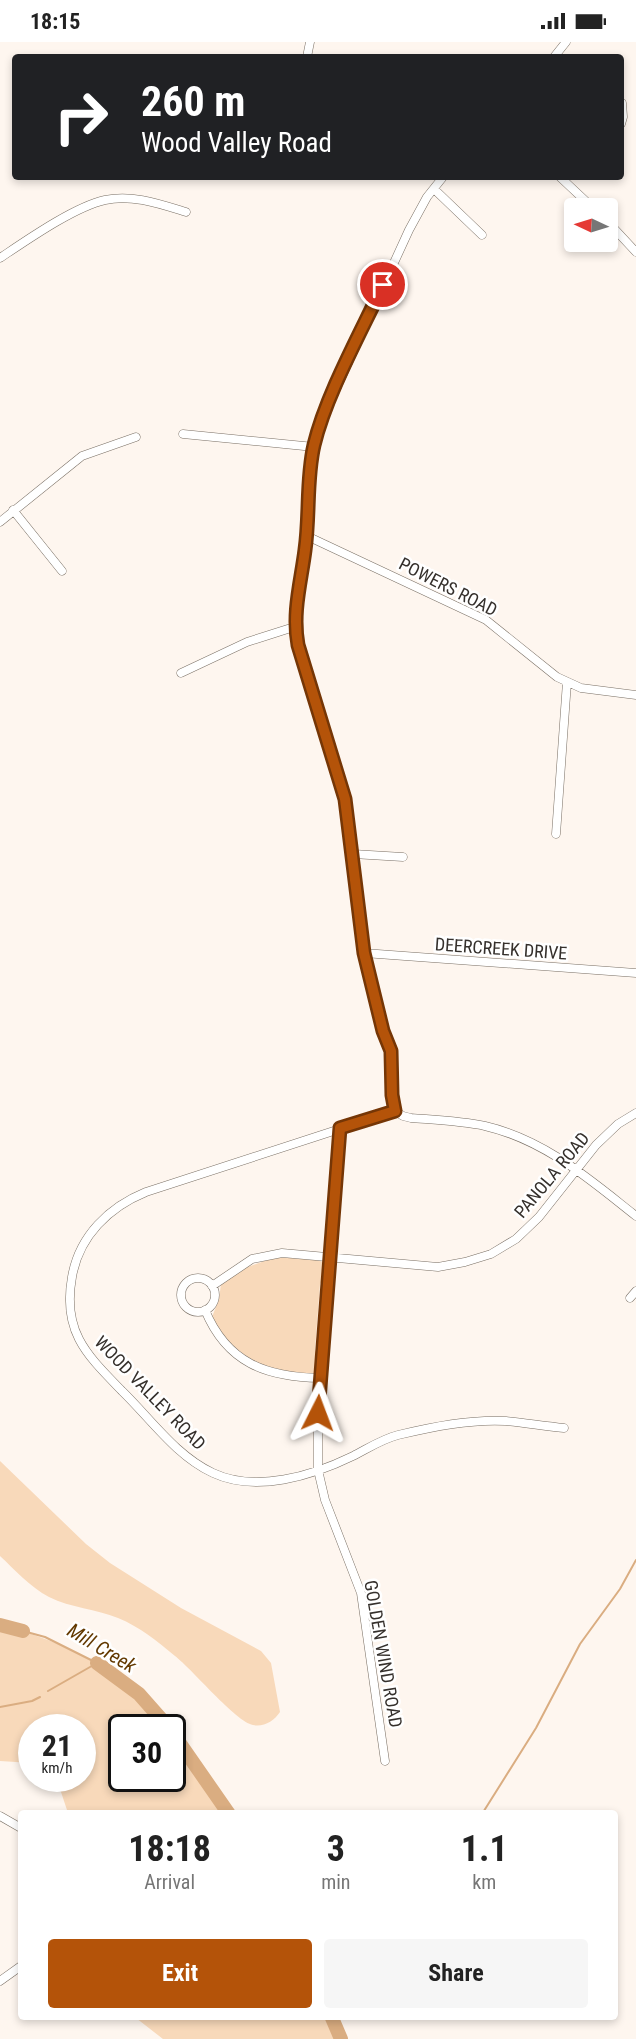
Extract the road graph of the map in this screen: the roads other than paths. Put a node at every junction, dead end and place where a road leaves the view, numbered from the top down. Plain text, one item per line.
1 (566, 42) edge
2 (556, 54) edge
3 (441, 180) edge
4 (569, 180) edge
5 (434, 189) junction
6 (584, 198) edge
7 (186, 212) dead end
8 (618, 233) edge
9 (482, 235) dead end
10 (636, 252) edge
11 (0, 258) edge
12 (183, 434) dead end
13 (136, 436) dead end
14 (314, 447) junction
15 (13, 510) junction
16 (0, 522) edge
17 (307, 536) junction
18 (62, 571) dead end
19 (294, 627) junction
20 (181, 673) dead end
21 (567, 682) junction
22 (636, 695) edge
23 (556, 834) dead end
24 (353, 854) junction
25 (403, 857) dead end
26 (364, 953) junction
27 (636, 973) edge
28 (397, 1112) junction
29 (636, 1113) edge
30 (340, 1128) junction
31 (578, 1169) junction
32 (636, 1216) edge
33 (330, 1256) junction
34 (212, 1286) junction
35 (636, 1290) edge
36 (630, 1298) dead end
37 (205, 1310) junction
38 (320, 1378) junction
39 (564, 1428) dead end
40 (318, 1470) junction
41 (385, 1761) dead end
42 (0, 1816) edge
43 (18, 1826) edge
44 (18, 1968) edge
45 (0, 1981) edge

1 - 2 street
3 - 5 street
4 - 6 street
5 - 9 street
5 - 14 street
7 - 11 street
8 - 10 street
12 - 14 street
13 - 15 street
14 - 17 street
15 - 16 street
15 - 18 street
17 - 19 street
17 - 21 street, POWERS ROAD
19 - 20 street
19 - 24 street
21 - 22 street, POWERS ROAD
21 - 23 street
24 - 25 street
24 - 26 street
26 - 27 street, DEERCREEK DRIVE
26 - 28 street
28 - 30 street
28 - 31 street
29 - 31 street, PANOLA ROAD
30 - 33 street, GOLDEN WIND ROAD
30 - 40 street, WOOD VALLEY ROAD
31 - 32 street
31 - 33 street, PANOLA ROAD
33 - 34 street, PANOLA ROAD
33 - 38 street, GOLDEN WIND ROAD
34 - 37 street
34 - 37 street
35 - 36 street
37 - 38 street
38 - 40 street, GOLDEN WIND ROAD
39 - 40 street, WOOD VALLEY ROAD
40 - 41 street, GOLDEN WIND ROAD
42 - 43 street
44 - 45 street

